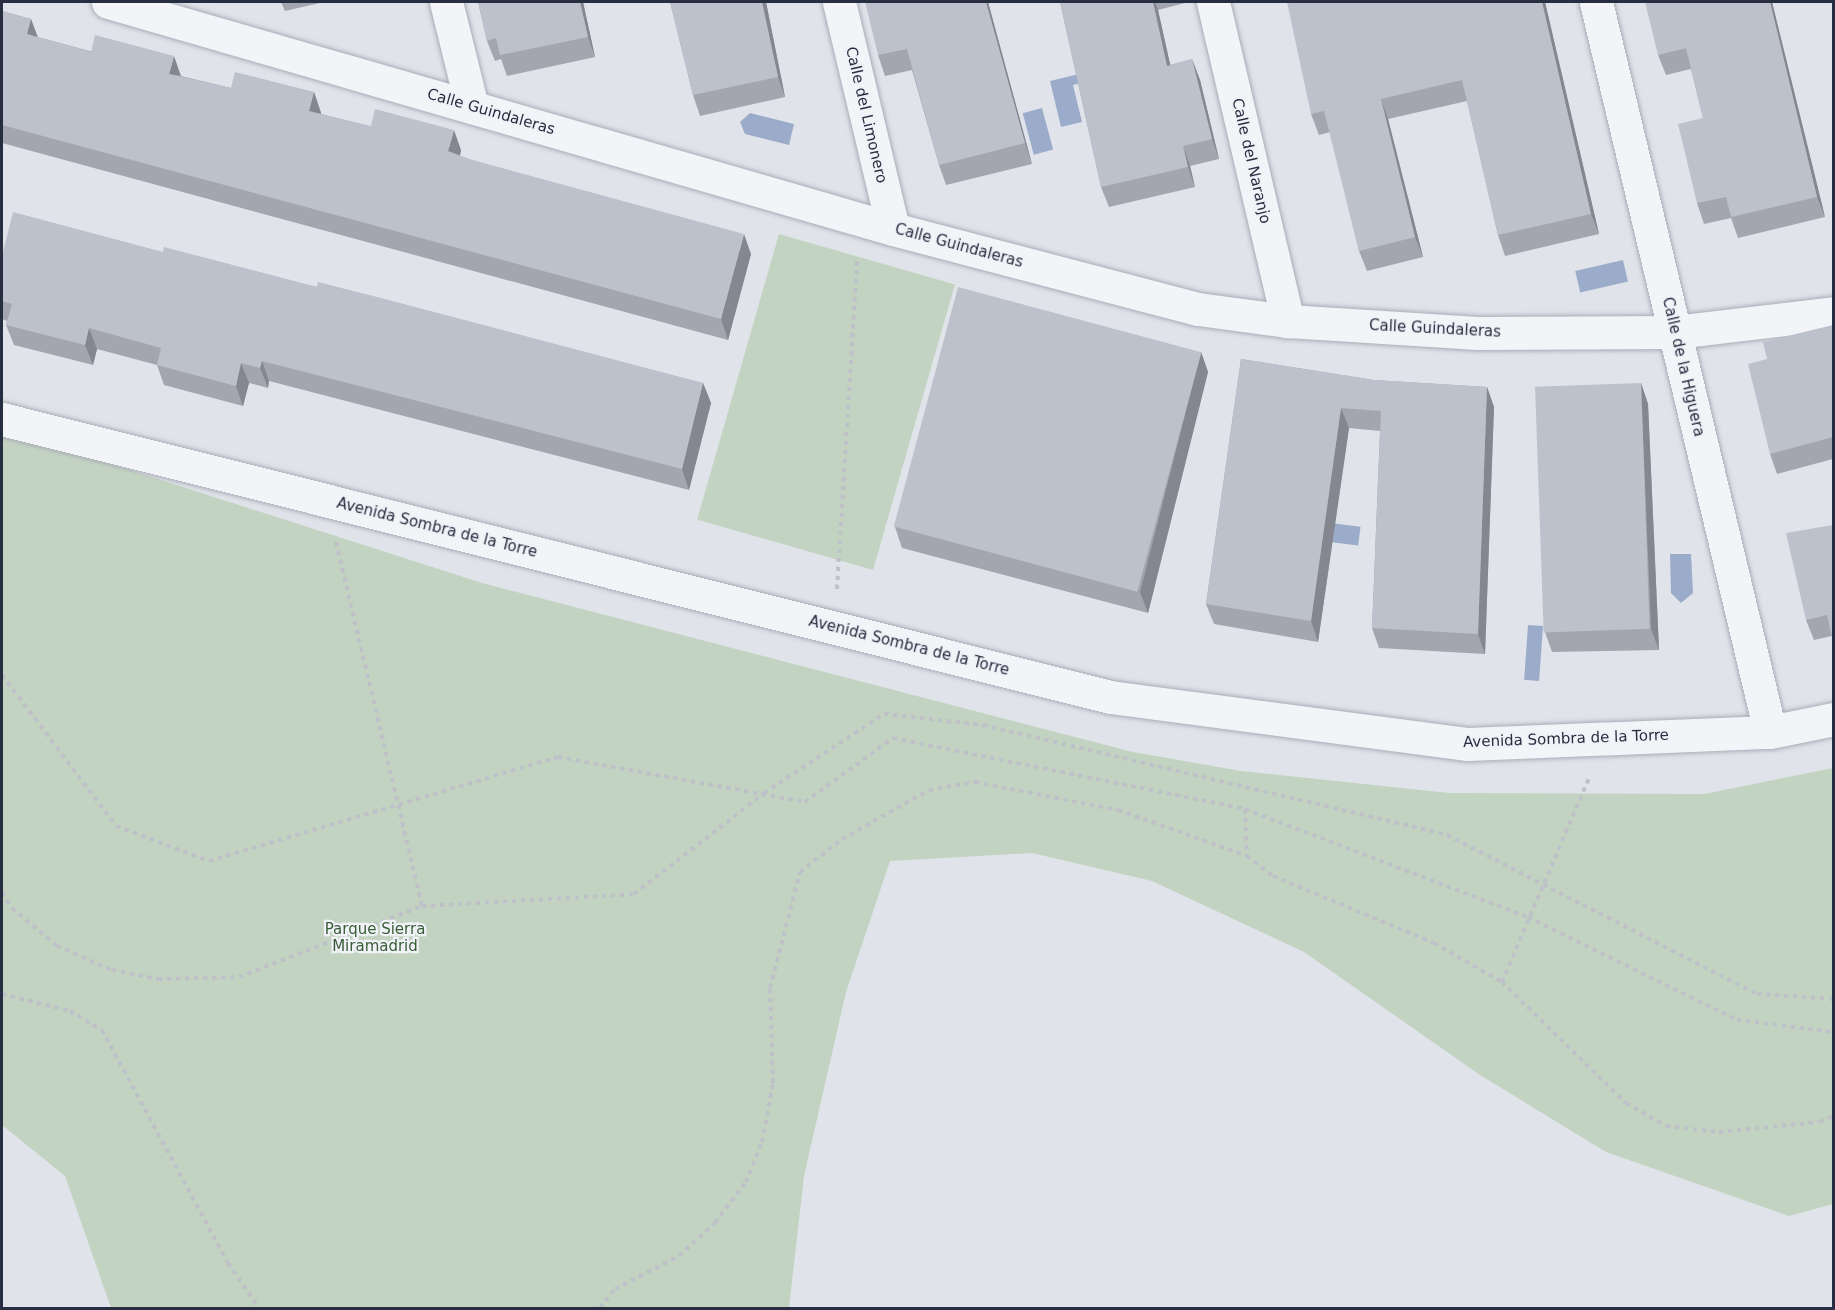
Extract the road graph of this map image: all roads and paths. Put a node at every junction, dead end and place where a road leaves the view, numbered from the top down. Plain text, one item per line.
1 (108, 2) edge
2 (446, 2) edge
3 (839, 2) edge
4 (1213, 2) edge
5 (1596, 2) edge
6 (472, 107) junction
7 (859, 219) junction
8 (893, 229) junction
9 (1833, 313) edge
10 (1288, 321) junction
11 (1675, 332) junction
12 (2, 419) edge
13 (328, 501) junction
14 (834, 627) junction
15 (2, 675) edge
16 (1833, 719) edge
17 (1770, 732) junction
18 (1606, 738) junction
19 (764, 793) junction
20 (394, 806) junction
21 (1245, 809) junction
22 (1247, 856) junction
23 (1543, 886) junction
24 (2, 892) edge
25 (422, 906) junction
26 (1528, 917) junction
27 (1502, 982) junction
28 (2, 994) edge
29 (1833, 999) edge
30 (1833, 1032) edge
31 (1833, 1116) edge
32 (259, 1308) edge
33 (600, 1308) edge

1 - 6 street, Calle Guindaleras
2 - 6 street
3 - 8 street, Calle del Limonero
4 - 10 street, Calle del Naranjo
5 - 11 street, Calle de la Higuera
6 - 7 street, Calle Guindaleras
7 - 8 street, Calle Guindaleras
7 - 14 path
8 - 10 street, Calle Guindaleras
9 - 11 street, Calle Guindaleras
10 - 11 street, Calle Guindaleras
11 - 17 street, Calle de la Higuera
12 - 13 street, Avenida Sombra de la Torre
13 - 14 street, Avenida Sombra de la Torre
13 - 20 path
14 - 18 street, Avenida Sombra de la Torre
15 - 20 path
16 - 17 street, Avenida Sombra de la Torre
17 - 18 street, Avenida Sombra de la Torre
18 - 23 path
19 - 20 path
19 - 21 path
19 - 23 path
19 - 25 path
20 - 25 path
21 - 22 path
21 - 26 path
22 - 27 path
22 - 33 path
23 - 26 path
23 - 29 path
24 - 25 path
26 - 27 path
26 - 30 path
27 - 31 path
28 - 32 path

